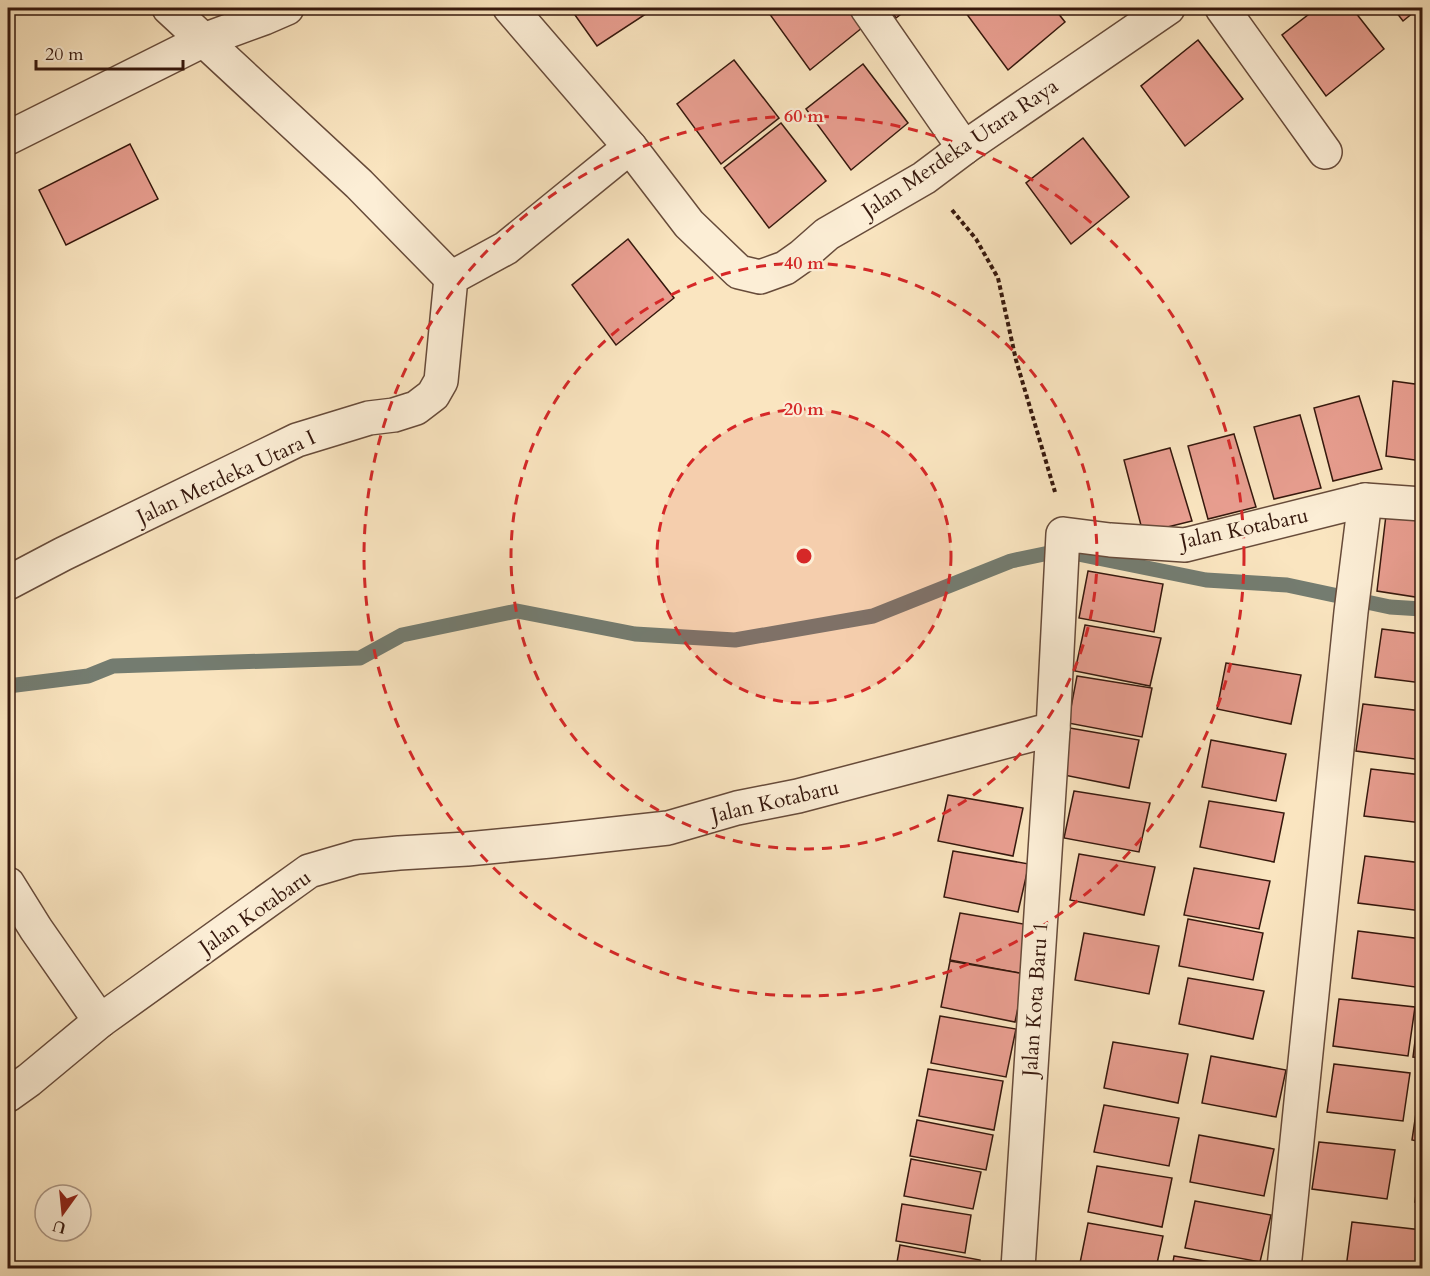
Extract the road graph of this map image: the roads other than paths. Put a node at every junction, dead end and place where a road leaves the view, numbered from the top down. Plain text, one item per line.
1 (169, 8) edge
2 (287, 8) edge
3 (510, 8) edge
4 (867, 8) edge
5 (1168, 8) edge
6 (1222, 8) edge
7 (204, 40) junction
8 (8, 138) edge
9 (630, 147) junction
10 (964, 148) junction
11 (1325, 152) dead end
12 (451, 278) junction
13 (1365, 500) junction
14 (1422, 504) edge
15 (8, 583) edge
16 (1053, 729) junction
17 (8, 884) edge
18 (100, 1021) junction
19 (8, 1095) edge
20 (1018, 1269) edge
21 (1284, 1269) edge

1 - 7 street
2 - 7 street
3 - 9 street, Jalan Merdeka Utara Raya
4 - 10 street
5 - 10 street, Jalan Merdeka Utara Raya
6 - 11 street
7 - 8 street
7 - 12 street
9 - 10 street, Jalan Merdeka Utara Raya
9 - 12 street
12 - 15 street, Jalan Merdeka Utara I
13 - 14 street, Jalan Kotabaru
13 - 16 street, Jalan Kotabaru
13 - 21 street
16 - 18 street, Jalan Kotabaru
16 - 20 street, Jalan Kota Baru 1
17 - 18 street
18 - 19 street, Jalan Kotabaru

